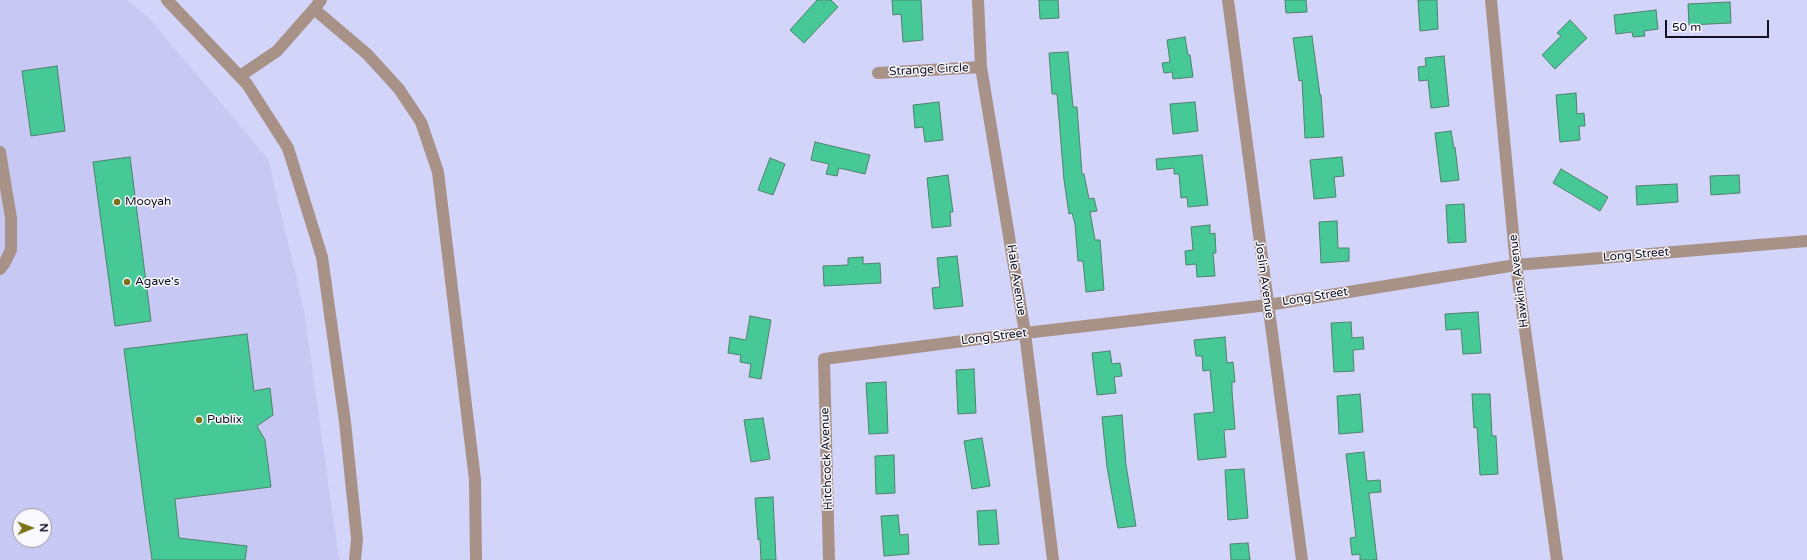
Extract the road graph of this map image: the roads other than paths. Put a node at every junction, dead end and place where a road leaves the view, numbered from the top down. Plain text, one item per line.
1 (167, 0) edge
2 (978, 0) edge
3 (1228, 0) edge
4 (1491, 0) edge
5 (318, 5) edge
6 (980, 67) junction
7 (878, 72) dead end
8 (240, 76) junction
9 (0, 152) edge
10 (1807, 241) edge
11 (1516, 265) junction
12 (0, 269) edge
13 (1268, 305) junction
14 (1025, 333) junction
15 (824, 358) joint
16 (355, 560) edge
17 (476, 560) edge
18 (830, 560) edge
19 (1053, 560) edge
20 (1302, 560) edge
21 (1557, 560) edge

1 - 8 street
2 - 6 street, Hale Avenue
3 - 13 street, Joslin Avenue
4 - 11 street, Hawkins Avenue
5 - 8 street
5 - 17 street
6 - 7 street, Strange Circle
6 - 14 street, Hale Avenue
8 - 16 street
9 - 12 street
10 - 11 street, Long Street
11 - 13 street, Long Street
11 - 21 street, Hawkins Avenue
13 - 14 street, Long Street
13 - 20 street, Joslin Avenue
14 - 15 street, Long Street
14 - 19 street, Hale Avenue
15 - 18 street, Hitchcock Avenue

